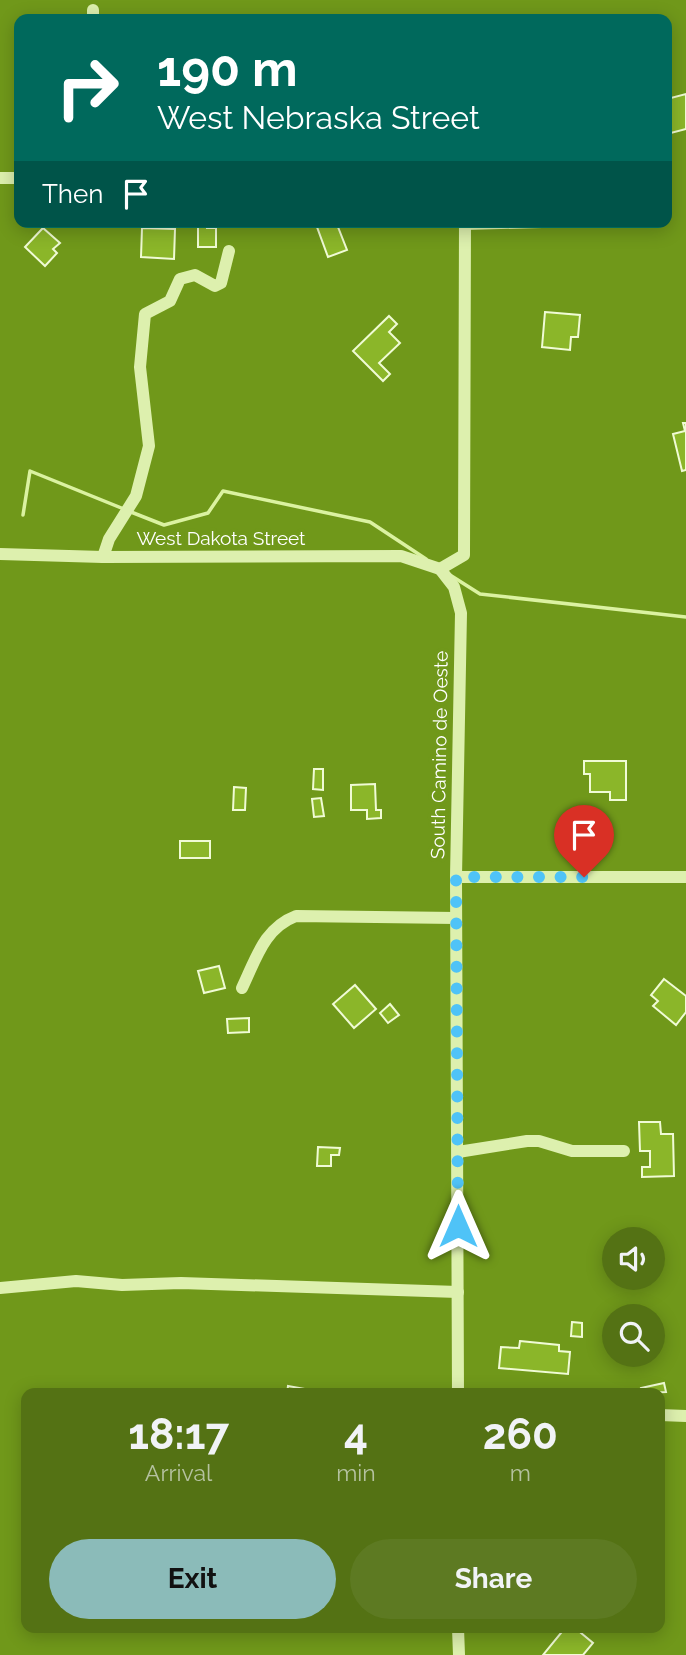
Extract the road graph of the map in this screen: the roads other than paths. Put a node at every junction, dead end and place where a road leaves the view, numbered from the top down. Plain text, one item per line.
1 (465, 228) edge
2 (229, 251) dead end
3 (0, 554) edge
4 (103, 557) junction
5 (440, 569) junction
6 (456, 877) junction
7 (686, 877) edge
8 (456, 918) junction
9 (243, 988) dead end
10 (624, 1150) dead end
11 (458, 1152) junction
12 (0, 1288) edge
13 (458, 1292) junction
14 (458, 1388) edge
15 (665, 1415) edge
16 (686, 1416) edge
17 (458, 1633) edge
18 (459, 1655) edge

1 - 5 street
2 - 4 street
3 - 4 street, West Dakota Street
4 - 5 street, West Dakota Street
5 - 6 street, South Camino de Oeste
6 - 7 street
6 - 8 street, South Camino de Oeste
8 - 9 street
8 - 11 street, South Camino de Oeste
10 - 11 street
11 - 13 street, South Camino de Oeste
12 - 13 street
13 - 14 street, South Camino de Oeste
15 - 16 street
17 - 18 street

